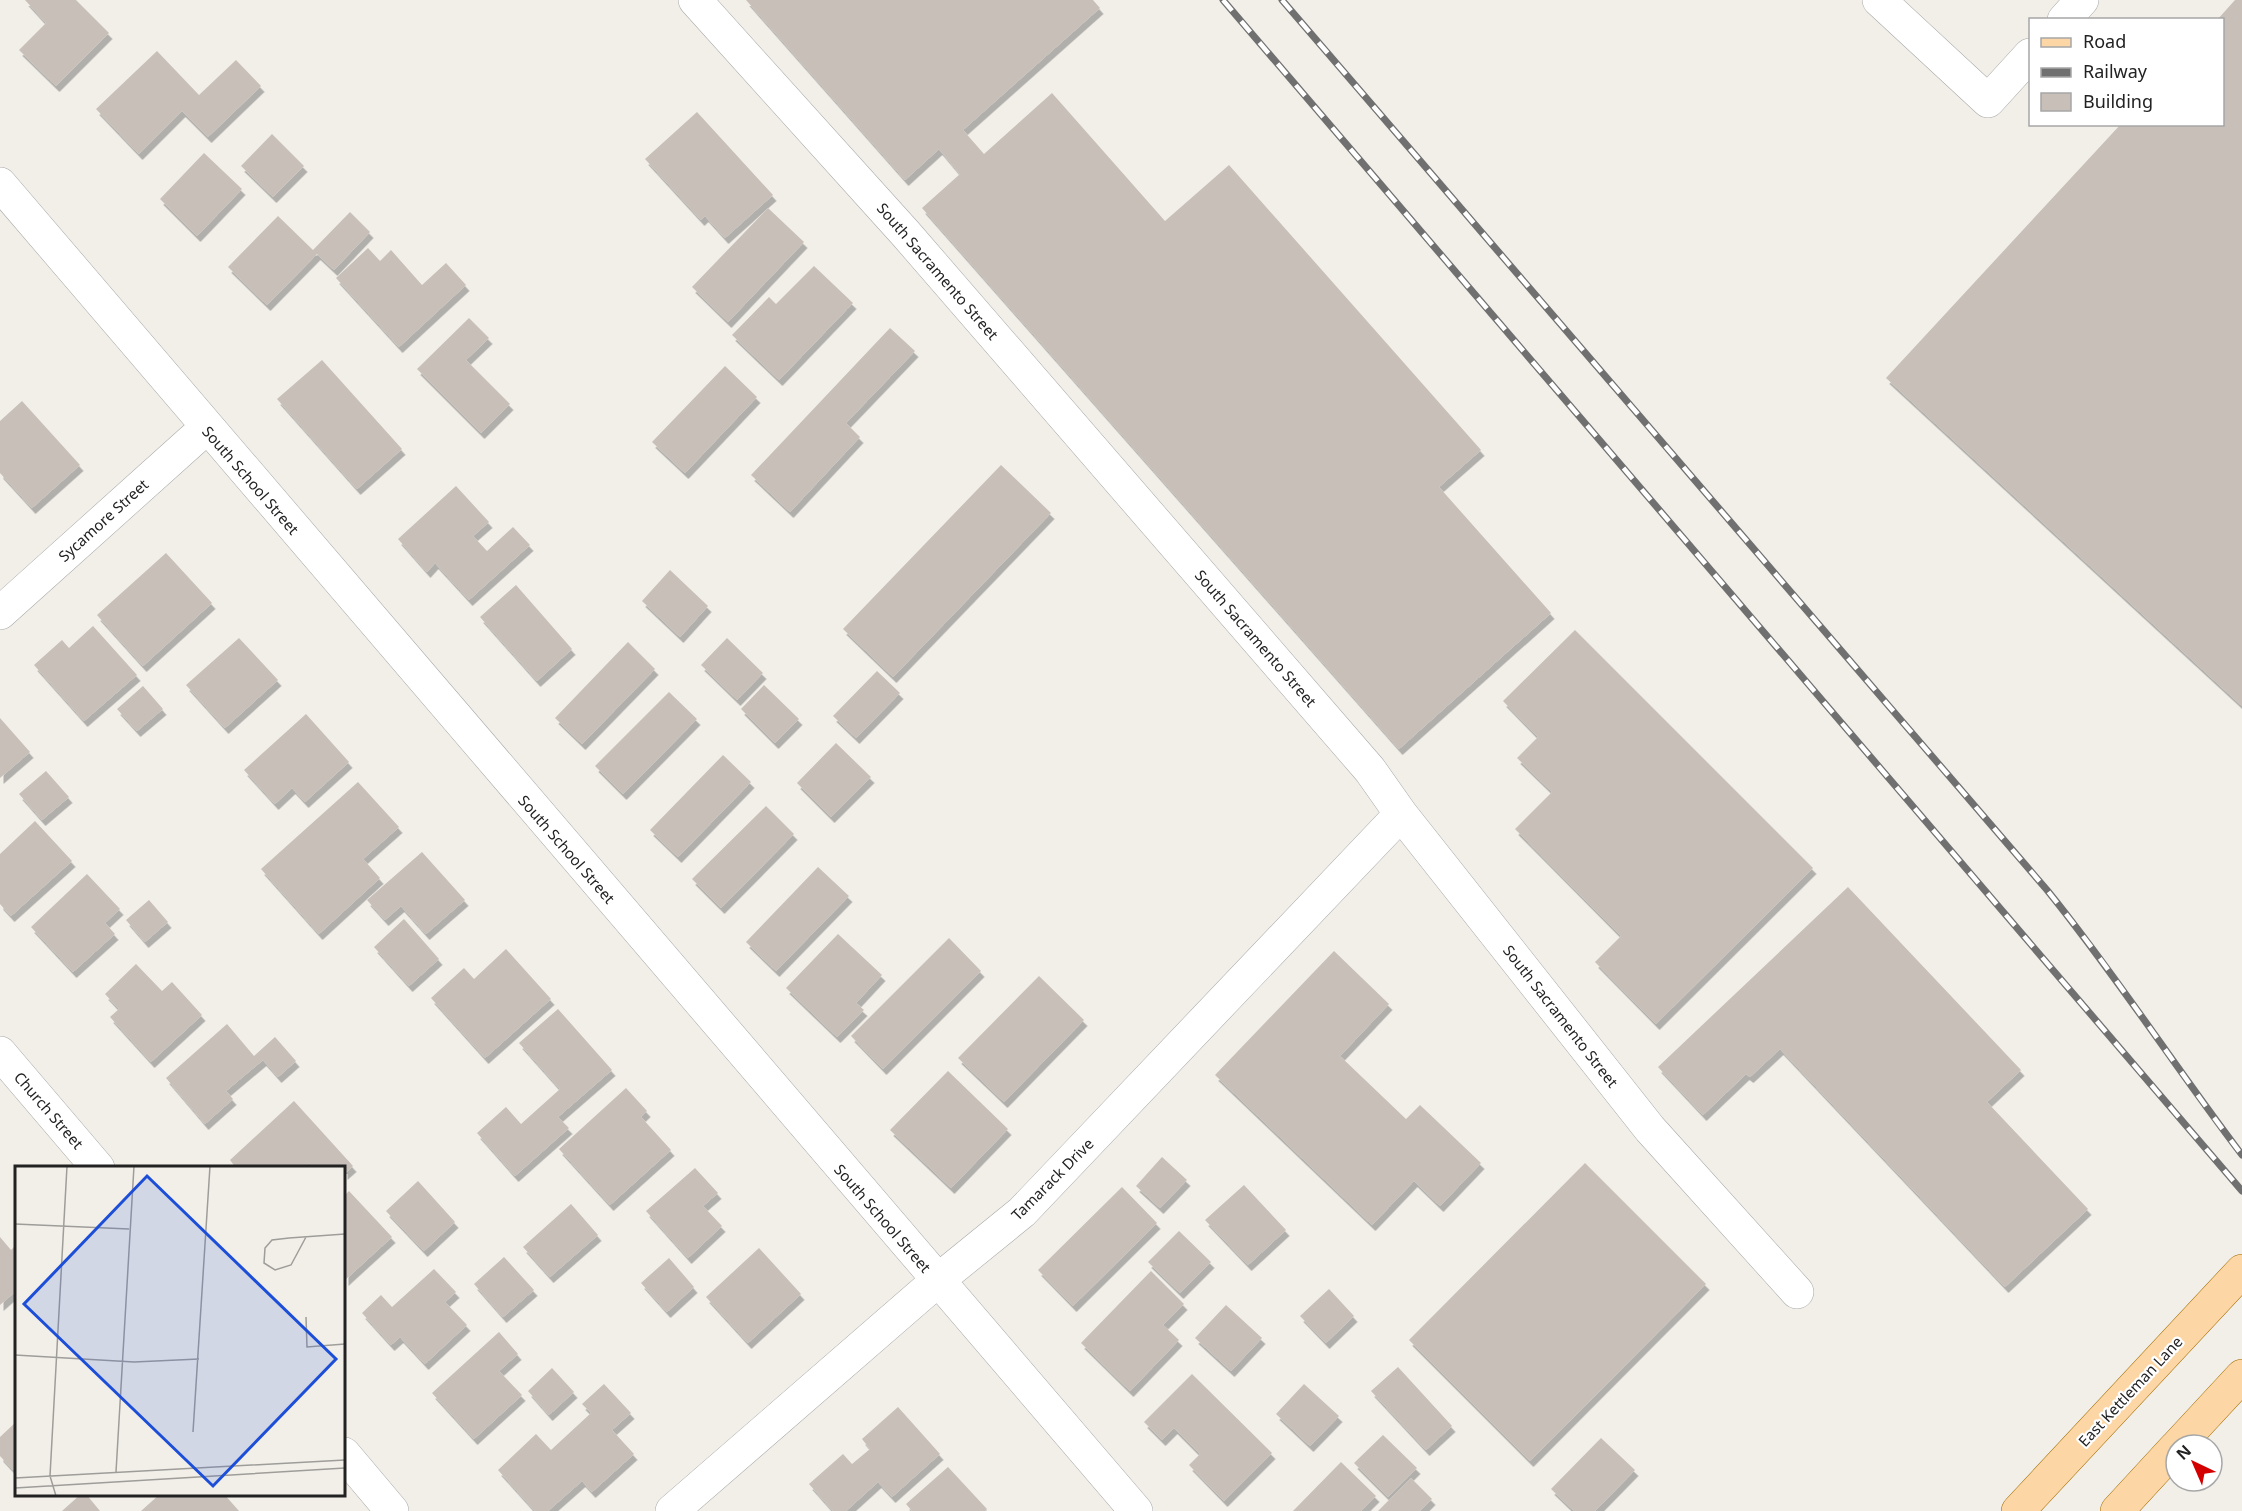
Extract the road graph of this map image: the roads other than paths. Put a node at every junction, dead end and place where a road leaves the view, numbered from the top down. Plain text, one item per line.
1 (695, 0) edge
2 (1879, 0) edge
3 (2082, 0) edge
4 (2066, 18) edge
5 (2029, 57) edge
6 (0, 184) edge
7 (206, 428) junction
8 (0, 613) edge
9 (1401, 814) junction
10 (0, 1053) edge
11 (97, 1166) edge
12 (2242, 1271) edge
13 (937, 1281) junction
14 (1797, 1292) dead end
15 (2242, 1376) edge
16 (2189, 1433) edge
17 (345, 1455) edge
18 (2164, 1460) edge
19 (393, 1511) edge
20 (672, 1511) edge
21 (1136, 1511) edge
22 (2018, 1511) edge
23 (2117, 1511) edge

1 - 9 street, South Sacramento Street
2 - 5 street
3 - 4 street
6 - 7 street, South School Street
7 - 8 street, Sycamore Street
7 - 13 street, South School Street
9 - 13 street, Tamarack Drive
9 - 14 street, South Sacramento Street
10 - 11 street, Church Street
12 - 22 main road, East Kettleman Lane
13 - 20 street, Tamarack Drive
13 - 21 street, South School Street
15 - 16 main road
17 - 19 street
18 - 23 main road

